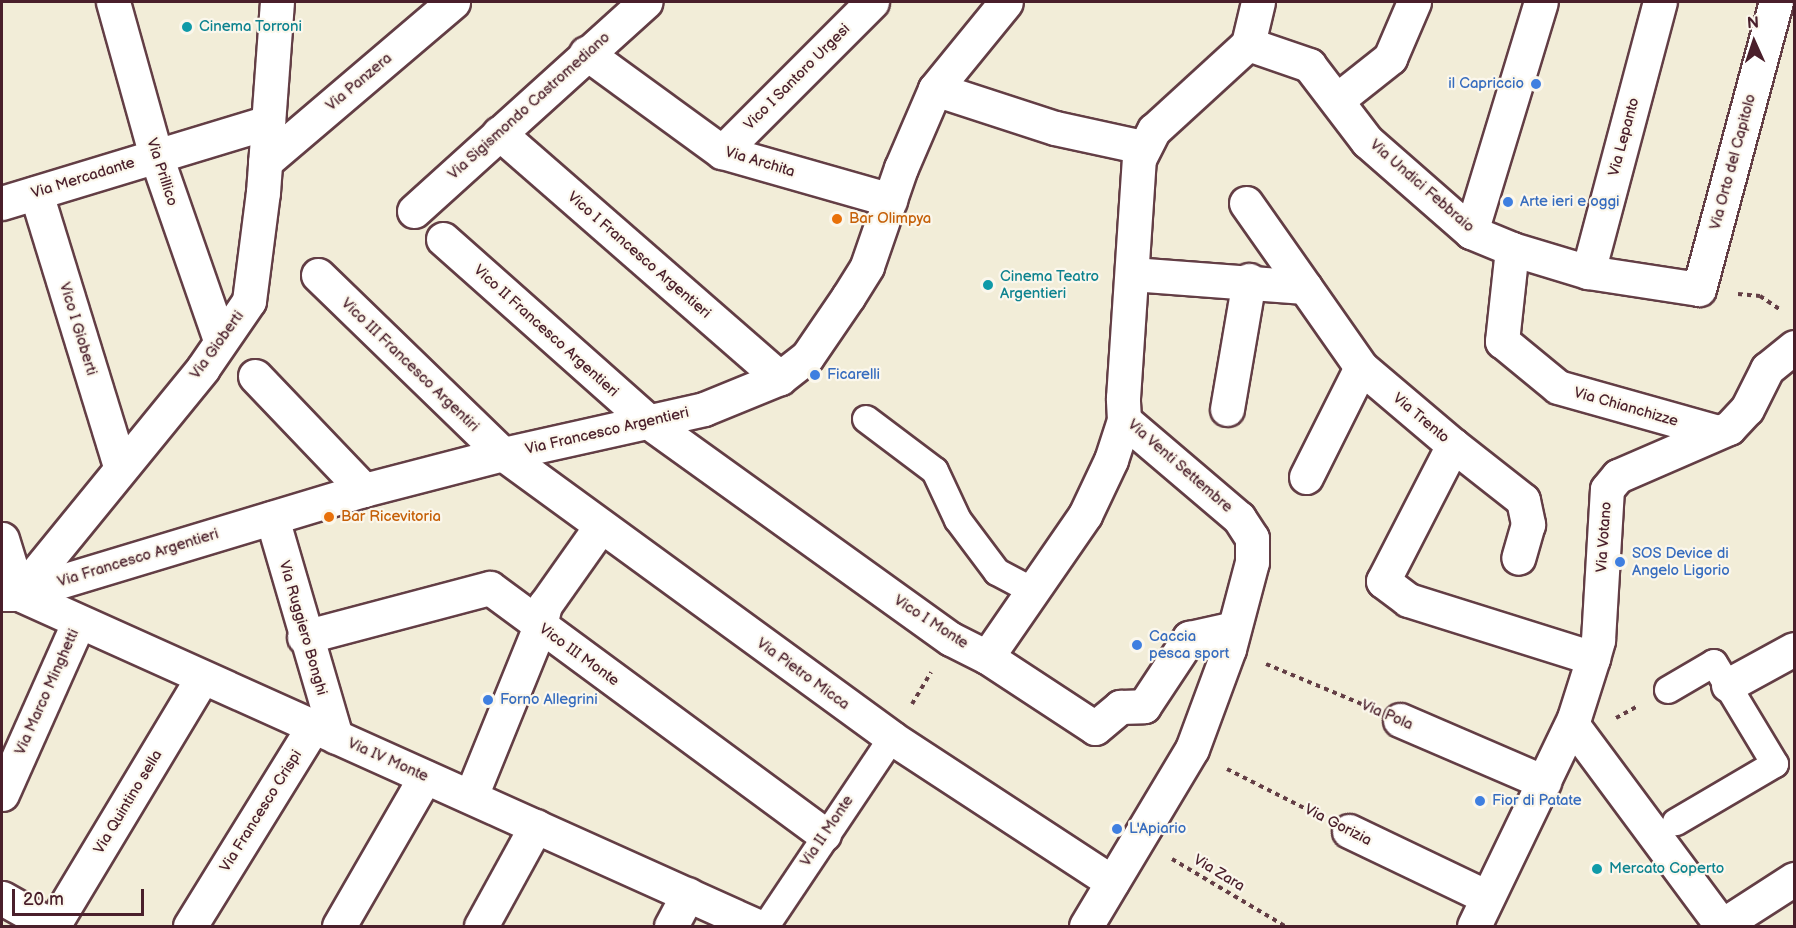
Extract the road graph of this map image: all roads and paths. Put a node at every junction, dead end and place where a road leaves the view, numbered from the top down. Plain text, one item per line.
1 (113, 2) edge
2 (277, 2) edge
3 (453, 2) edge
4 (645, 2) edge
5 (871, 2) edge
6 (1006, 2) edge
7 (1257, 2) edge
8 (1414, 2) edge
9 (1541, 2) edge
10 (1660, 2) edge
11 (1776, 2) edge
12 (1248, 44) junction
13 (586, 53) junction
14 (935, 89) junction
15 (1337, 100) junction
16 (268, 122) junction
17 (499, 133) junction
18 (1143, 147) junction
19 (722, 152) junction
20 (156, 156) junction
21 (265, 162) junction
22 (36, 193) junction
23 (890, 200) junction
24 (1246, 202) dead end
25 (2, 203) edge
26 (414, 211) dead end
27 (1471, 232) junction
28 (443, 240) dead end
29 (1512, 249) junction
30 (1588, 272) junction
31 (1132, 274) junction
32 (318, 275) dead end
33 (1249, 280) junction
34 (1305, 287) junction
35 (1699, 289) junction
36 (1786, 314) dead end
37 (220, 340) junction
38 (1794, 347) edge
39 (1361, 367) junction
40 (255, 376) dead end
41 (780, 378) junction
42 (1227, 409) dead end
43 (866, 419) dead end
44 (1124, 420) junction
45 (650, 423) junction
46 (1715, 431) junction
47 (1454, 445) junction
48 (503, 454) junction
49 (120, 466) junction
50 (1306, 477) dead end
51 (363, 490) junction
52 (272, 518) junction
53 (600, 527) junction
54 (2, 539) edge
55 (1518, 558) dead end
56 (1031, 590) junction
57 (10, 594) edge
58 (78, 623) junction
59 (540, 626) junction
60 (304, 637) junction
61 (1232, 638) junction
62 (951, 639) junction
63 (1794, 649) edge
64 (987, 657) junction
65 (1593, 658) junction
66 (202, 678) junction
67 (1728, 685) junction
68 (1668, 690) joint
69 (1400, 720) joint
70 (1573, 721) junction
71 (1609, 721) dead end
72 (324, 732) junction
73 (892, 738) junction
74 (1192, 748) junction
75 (425, 777) junction
76 (1544, 782) junction
77 (2, 794) edge
78 (471, 796) junction
79 (536, 826) junction
80 (1667, 827) junction
81 (1349, 831) joint
82 (824, 834) junction
83 (1140, 839) junction
84 (1794, 879) edge
85 (1112, 882) junction
86 (688, 894) junction
87 (2, 898) edge
88 (1482, 917) edge
89 (1722, 926) edge
90 (53, 927) edge
91 (190, 927) edge
92 (339, 927) edge
93 (482, 927) edge
94 (671, 927) edge
95 (756, 927) edge
96 (766, 927) edge
97 (1086, 927) edge
98 (1285, 927) edge

1 - 20 street, Via Prillico
2 - 16 street, Via Gioberti
3 - 21 street, Via Panzera
4 - 13 street, Via Sigismondo Castromediano
5 - 19 street, Vico I Santoro Urgesi
6 - 14 street, Via Francesco Argentieri
7 - 12 street
8 - 15 street
9 - 27 street
10 - 30 street, Via Lepanto
11 - 35 street, Via Orto del Capitolo
12 - 15 street, Via Undici Febbraio
12 - 18 street, Via Venti Settembre
13 - 17 street, Via Sigismondo Castromediano
13 - 19 street, Via Archita
14 - 18 street
14 - 23 street, Via Francesco Argentieri
15 - 27 street, Via Undici Febbraio
16 - 20 street, Via Mercadante
16 - 21 street, Via Gioberti
17 - 26 street, Via Sigismondo Castromediano
17 - 41 street, Vico I Francesco Argentieri
18 - 31 street, Via Venti Settembre
19 - 23 street, Via Archita
20 - 22 street, Via Mercadante
20 - 37 street, Via Prillico
21 - 37 street, Via Gioberti
22 - 25 street, Via Mercadante
22 - 49 street, Vico I Gioberti
23 - 41 street, Via Francesco Argentieri
24 - 34 street, Via Trento
27 - 29 street, Via Undici Febbraio
28 - 45 street, Vico II Francesco Argentieri
29 - 30 street, Via Undici Febbraio
29 - 46 street, Via Chianchizze
30 - 35 street, Via Undici Febbraio
31 - 33 street
31 - 44 street, Via Venti Settembre
32 - 48 street, Vico III Francesco Argentiri
33 - 34 street
33 - 42 street
34 - 39 street, Via Trento
35 - 36 path
37 - 49 street, Via Gioberti
38 - 46 street, Via Votano
39 - 47 street, Via Trento
39 - 50 street
40 - 51 street
41 - 45 street, Via Francesco Argentieri
43 - 56 lane
44 - 56 street
44 - 61 street, Via Venti Settembre
45 - 48 street, Via Francesco Argentieri
45 - 62 street, Vico I Monte
46 - 65 street, Via Votano
47 - 55 street
47 - 65 street, Via Trento
48 - 51 street, Via Francesco Argentieri
48 - 53 street, Via Pietro Micca
49 - 57 street, Via Gioberti
51 - 52 street, Via Francesco Argentieri
52 - 57 street, Via Francesco Argentieri
52 - 60 street, Via Ruggiero Bonghi
53 - 59 street
53 - 73 street, Via Pietro Micca
54 - 57 street
56 - 64 street
57 - 58 street, Via IV Monte
58 - 66 street, Via IV Monte
58 - 77 street, Via Marco Minghetti
59 - 60 street, Vico III Monte
59 - 78 street
59 - 82 street, Vico III Monte
60 - 72 street, Via Ruggiero Bonghi
61 - 64 street, Vico I Monte
61 - 69 path, Via Pola
61 - 74 street, Via Venti Settembre
62 - 64 street, Vico I Monte
62 - 73 path
63 - 67 street
65 - 70 street, Via Votano
66 - 72 street, Via IV Monte
66 - 90 street, Via Quintino sella
67 - 68 lane
67 - 80 lane
68 - 71 path
69 - 76 street, Via Pola
70 - 76 street, Via Votano
70 - 80 street
72 - 75 street, Via IV Monte
72 - 91 street, Via Francesco Crispi
73 - 82 lane, Via II Monte
73 - 85 street, Via Pietro Micca
74 - 81 path, Via Gorizia
74 - 83 street, Via Venti Settembre
75 - 78 street, Via IV Monte
75 - 92 street
76 - 88 street, Via Votano
78 - 79 street, Via IV Monte
79 - 86 street, Via IV Monte
79 - 93 street
80 - 89 street
81 - 88 street, Via Gorizia
82 - 96 lane, Via II Monte
83 - 85 street, Via Venti Settembre
83 - 98 path, Via Zara
84 - 89 street
85 - 97 street, Via Venti Settembre
86 - 94 street
86 - 95 street, Via IV Monte
87 - 90 street

